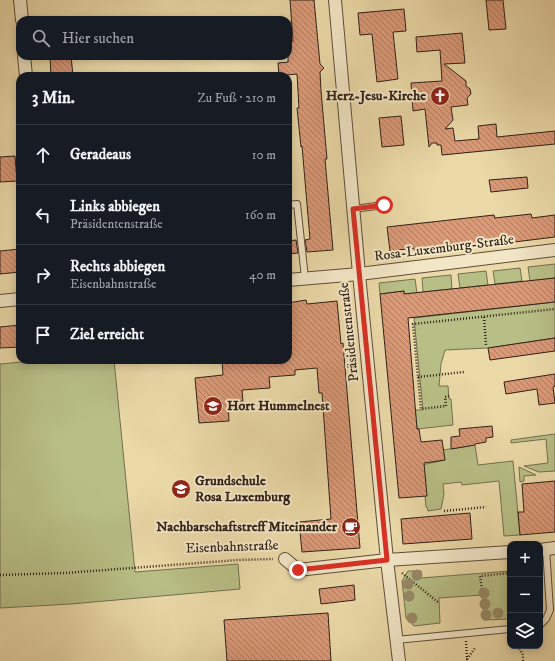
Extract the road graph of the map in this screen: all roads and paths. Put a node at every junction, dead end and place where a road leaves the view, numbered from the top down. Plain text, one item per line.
1 (20, 0) edge
2 (335, 0) edge
3 (22, 16) edge
4 (24, 60) edge
5 (26, 72) edge
6 (292, 205) edge
7 (384, 205) dead end
8 (353, 209) junction
9 (555, 250) edge
10 (359, 274) junction
11 (305, 278) junction
12 (292, 280) edge
13 (16, 299) edge
14 (0, 301) edge
15 (555, 310) edge
16 (484, 317) junction
17 (486, 345) dead end
18 (464, 372) dead end
19 (418, 377) junction
20 (449, 396) dead end
21 (486, 507) dead end
22 (444, 511) dead end
23 (547, 549) edge
24 (507, 552) edge
25 (285, 559) joint
26 (387, 560) junction
27 (507, 573) edge
28 (0, 575) edge
29 (483, 595) dead end
30 (439, 603) dead end
31 (543, 622) edge
32 (507, 629) edge
33 (396, 640) junction
34 (520, 649) edge
35 (399, 661) edge
36 (523, 661) edge

1 - 3 street
2 - 8 street, Präsidentenstraße
4 - 5 street
6 - 11 lane
7 - 8 lane
8 - 10 street, Präsidentenstraße
9 - 10 street, Rosa-Luxemburg-Straße
10 - 11 street, Rosa-Luxemburg-Straße
10 - 26 street, Präsidentenstraße
11 - 12 street, Rosa-Luxemburg-Straße
13 - 14 street
15 - 16 path
16 - 17 path
16 - 19 path
18 - 19 path
19 - 20 path
21 - 22 path
23 - 31 lane
24 - 26 street, Eisenbahnstraße
25 - 26 street, Eisenbahnstraße
25 - 28 path, Eisenbahnstraße
26 - 30 path
26 - 33 street, Präsidentenstraße
27 - 29 path
32 - 33 lane
33 - 35 street, Präsidentenstraße
34 - 36 path

